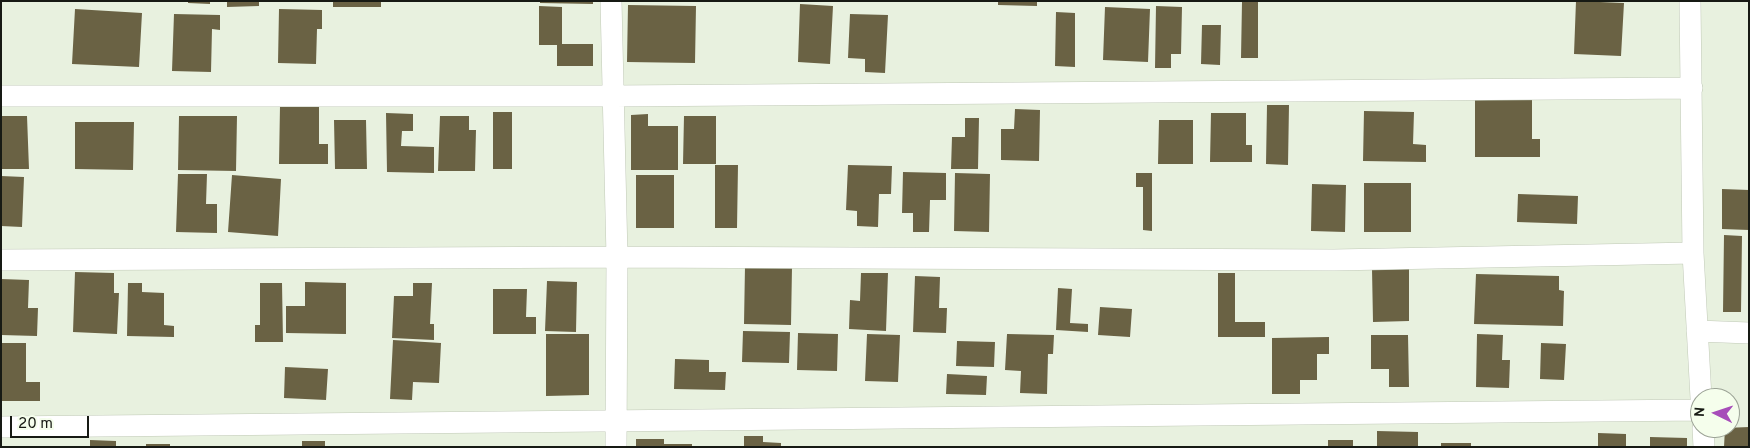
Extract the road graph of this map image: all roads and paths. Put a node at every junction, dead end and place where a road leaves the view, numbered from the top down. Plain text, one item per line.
1 (611, 1) edge
2 (1690, 1) edge
3 (1692, 88) junction
4 (1, 96) edge
5 (614, 96) junction
6 (1693, 253) junction
7 (617, 257) junction
8 (1, 260) edge
9 (1697, 332) junction
10 (1749, 332) edge
11 (1700, 388) edge
12 (1690, 410) edge
13 (615, 419) junction
14 (1, 427) edge
15 (616, 447) edge

1 - 5 street
2 - 3 street
3 - 5 street
3 - 6 street
4 - 5 street
5 - 7 street
6 - 7 street
6 - 9 street
7 - 8 street
7 - 13 street
9 - 10 street
9 - 11 street
12 - 13 street
13 - 14 street
13 - 15 street

